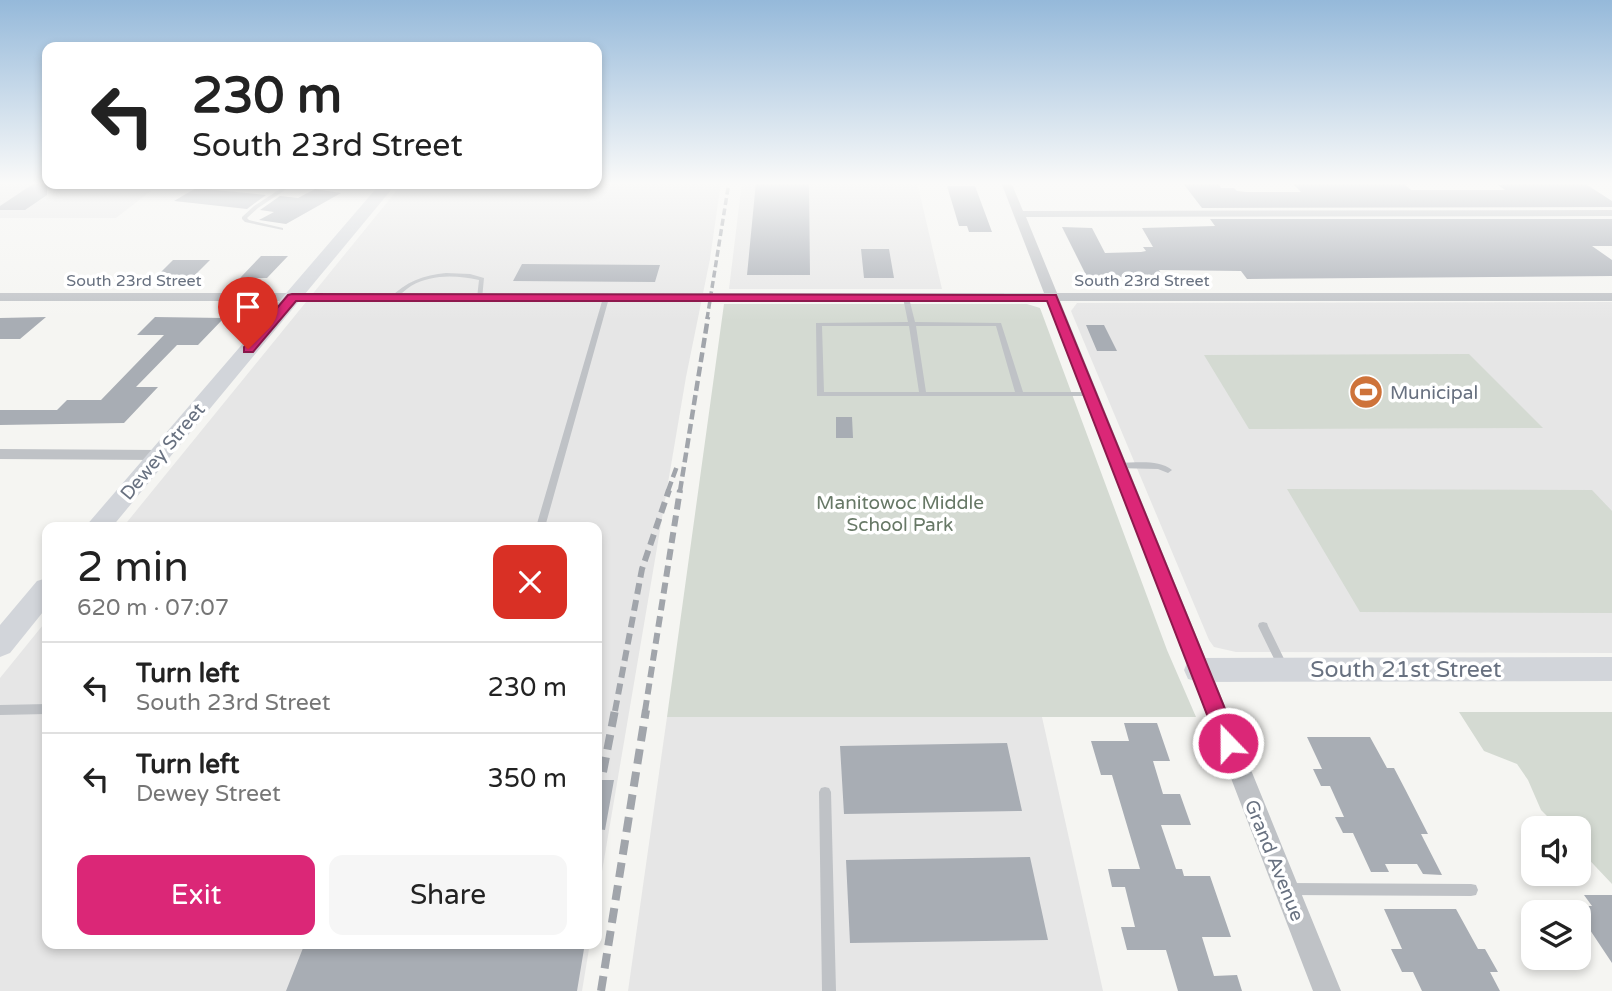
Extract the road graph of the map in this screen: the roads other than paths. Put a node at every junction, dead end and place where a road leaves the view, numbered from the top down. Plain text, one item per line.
1 (278, 228) edge
2 (351, 228) edge
3 (1025, 228) edge
4 (281, 229) dead end
5 (0, 297) edge
6 (1612, 297) edge
7 (292, 298) junction
8 (393, 298) junction
9 (480, 298) junction
10 (606, 298) junction
11 (906, 298) junction
12 (1052, 298) junction
13 (912, 324) junction
14 (923, 394) junction
15 (1020, 394) junction
16 (1089, 394) junction
17 (0, 454) edge
18 (158, 455) junction
19 (1118, 466) junction
20 (1168, 470) dead end
21 (102, 522) edge
22 (541, 522) edge
23 (42, 598) edge
24 (1263, 626) dead end
25 (0, 645) edge
26 (1283, 669) junction
27 (1612, 669) edge
28 (1199, 670) junction
29 (42, 709) edge
30 (0, 710) edge
31 (825, 792) dead end
32 (1286, 889) junction
33 (1471, 890) dead end
34 (829, 991) edge
35 (1327, 991) edge

1 - 4 lane
2 - 7 street, Dewey Street
3 - 12 street, Grand Avenue
5 - 7 street, South 23rd Street
6 - 12 street, South 23rd Street
7 - 8 street, South 23rd Street
7 - 18 street, Dewey Street
8 - 9 street, South 23rd Street
8 - 9 lane
9 - 10 street, South 23rd Street
10 - 11 street, South 23rd Street
10 - 22 lane
11 - 12 street, South 23rd Street
11 - 13 lane
12 - 16 street, Grand Avenue
13 - 14 lane
13 - 14 lane
13 - 15 lane
14 - 15 lane
15 - 16 lane
16 - 19 street, Grand Avenue
17 - 18 street
18 - 21 street, Dewey Street
19 - 20 lane
19 - 28 street, Grand Avenue
23 - 25 street
24 - 26 lane
26 - 27 street, South 21st Street
26 - 28 street, South 21st Street
28 - 32 street, Grand Avenue
29 - 30 lane
31 - 34 lane
32 - 33 lane
32 - 35 street, Grand Avenue

